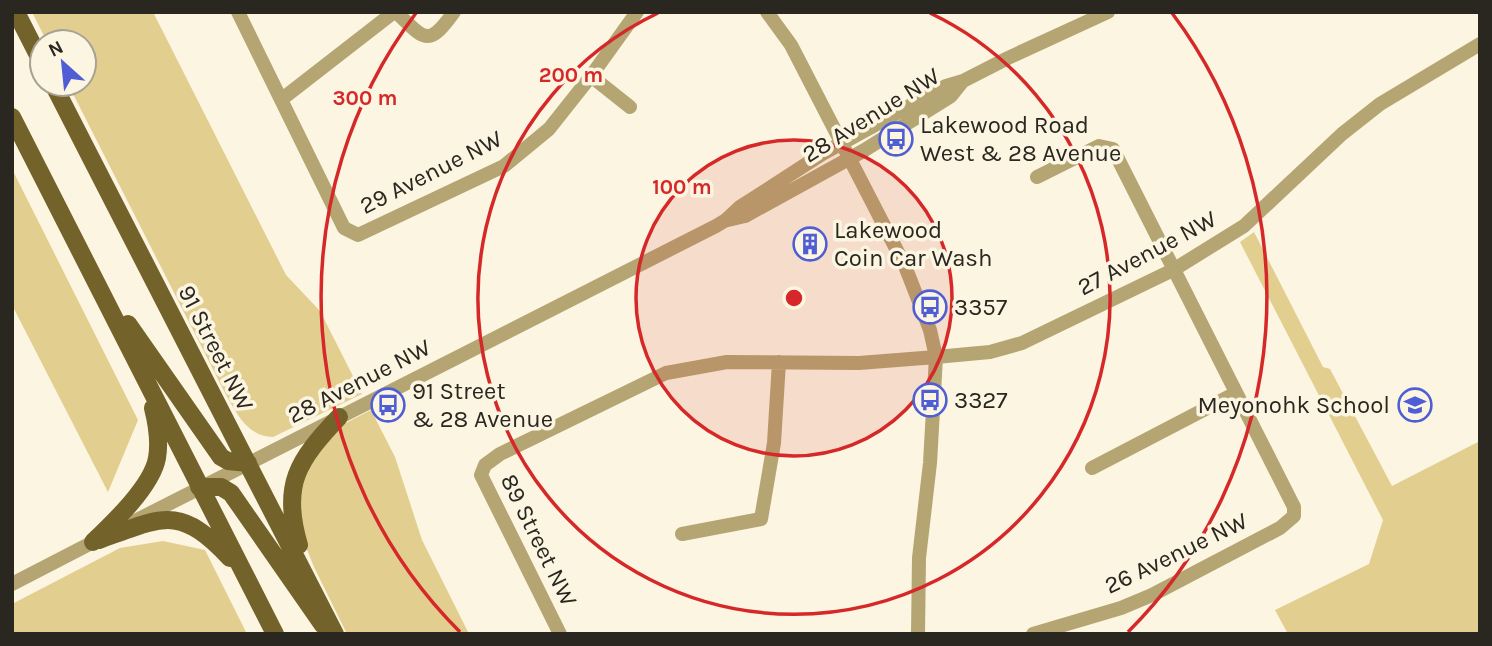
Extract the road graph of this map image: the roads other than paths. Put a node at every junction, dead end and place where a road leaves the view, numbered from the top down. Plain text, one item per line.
1 (16, 12) edge
2 (238, 12) edge
3 (395, 12) edge
4 (454, 12) edge
5 (637, 12) edge
6 (767, 12) edge
7 (1108, 12) edge
8 (28, 36) edge
9 (1480, 44) edge
10 (591, 76) junction
11 (963, 81) junction
12 (60, 98) edge
13 (282, 99) junction
14 (630, 107) dead end
15 (12, 117) edge
16 (842, 142) junction
17 (850, 158) junction
18 (1037, 177) dead end
19 (726, 220) junction
20 (1172, 270) junction
21 (104, 298) junction
22 (936, 357) junction
23 (779, 362) junction
24 (147, 383) junction
25 (1236, 393) junction
26 (339, 417) junction
27 (248, 463) junction
28 (485, 465) joint
29 (1092, 468) dead end
30 (200, 487) junction
31 (682, 534) dead end
32 (93, 542) junction
33 (243, 572) junction
34 (12, 584) edge
35 (315, 591) junction
36 (275, 634) edge
37 (329, 634) edge
38 (335, 634) edge
39 (560, 634) edge
40 (918, 634) edge
41 (1033, 634) edge

1 - 8 main road
2 - 13 street
3 - 4 street
3 - 13 street
5 - 10 street, 29 Avenue NW
6 - 16 street
7 - 11 street, 28 Avenue NW
9 - 20 street, 27 Avenue NW
10 - 13 street, 29 Avenue NW
10 - 14 street
11 - 16 street, 28 Avenue NW
11 - 17 street, 28 Avenue NW
12 - 27 main road, 91 Street NW
15 - 21 main road
16 - 17 street
16 - 19 street, 28 Avenue NW
17 - 19 street, 28 Avenue NW
17 - 22 street
18 - 20 street
19 - 26 street, 28 Avenue NW
20 - 22 street, 27 Avenue NW
20 - 25 street
21 - 24 main road
21 - 27 main road
22 - 23 street, 27 Avenue NW
22 - 40 street
23 - 28 street, 27 Avenue NW
23 - 31 street
24 - 30 main road
24 - 32 main road
25 - 29 street
25 - 41 street, 26 Avenue NW
26 - 27 street, 28 Avenue NW
26 - 35 main road
27 - 30 street, 28 Avenue NW
27 - 35 main road, 91 Street NW
28 - 39 street, 89 Street NW
30 - 32 street, 28 Avenue NW
30 - 33 main road
30 - 37 main road
32 - 33 main road
32 - 34 street, 28 Avenue NW
33 - 36 main road
35 - 38 main road, 91 Street NW

